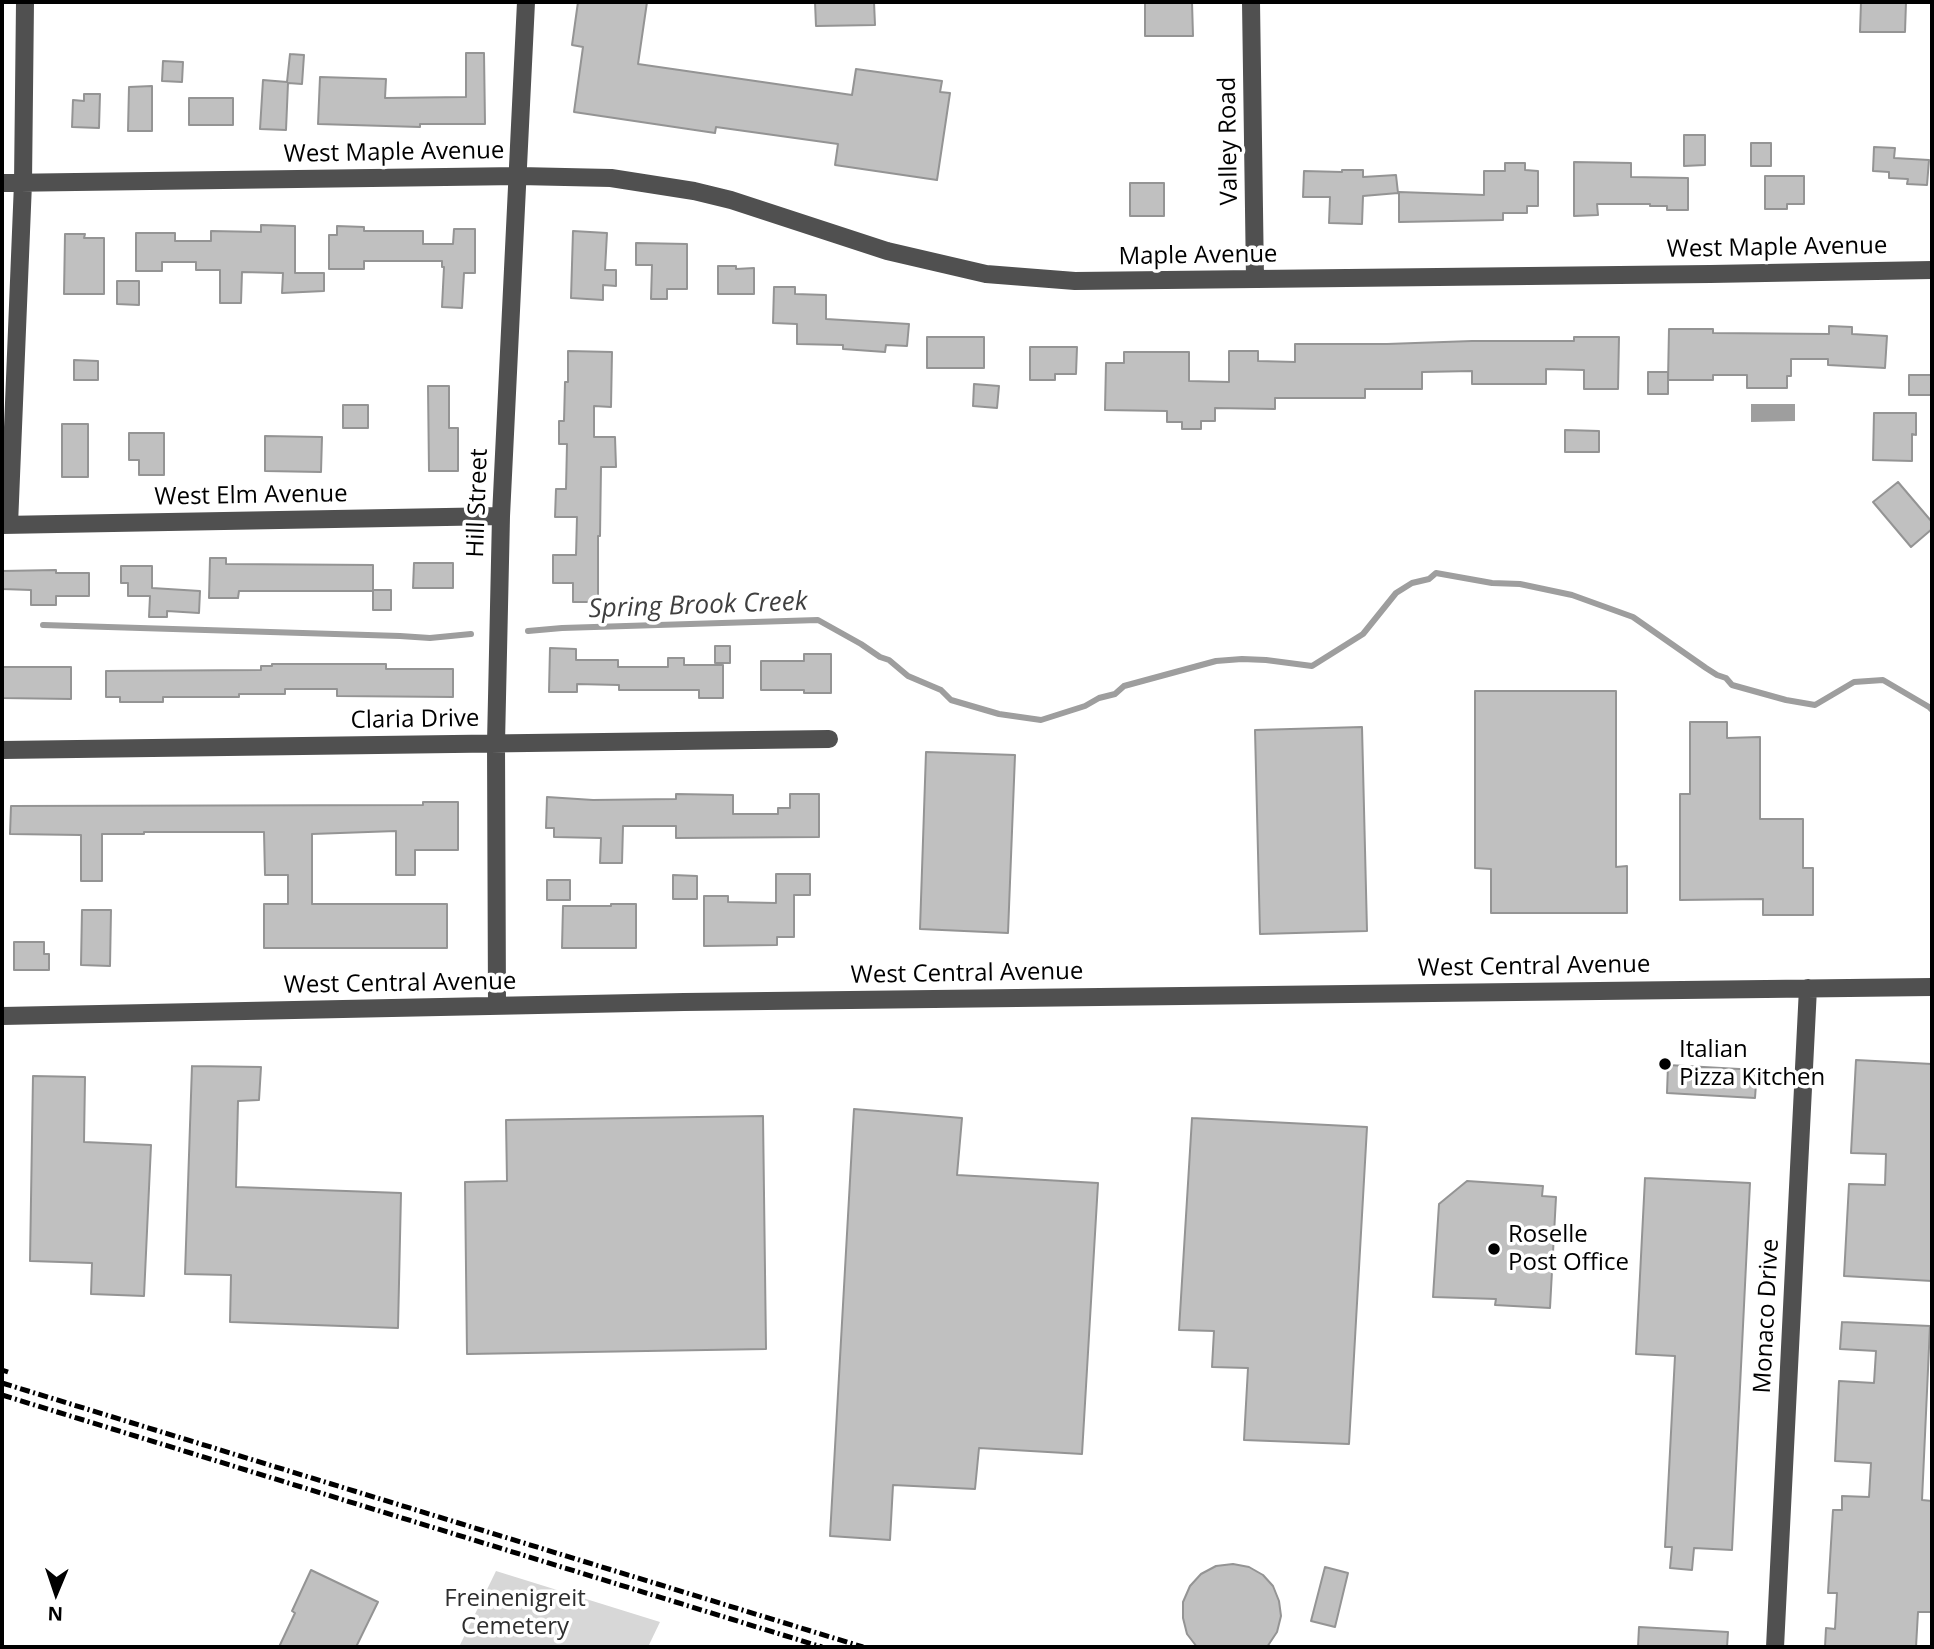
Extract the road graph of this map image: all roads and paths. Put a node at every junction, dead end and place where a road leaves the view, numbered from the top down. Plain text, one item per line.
1 (25, 2) edge
2 (526, 2) edge
3 (1251, 2) edge
4 (519, 176) junction
5 (2, 183) edge
6 (23, 183) junction
7 (782, 217) joint
8 (1932, 270) edge
9 (1622, 276) joint
10 (1255, 279) junction
11 (501, 516) junction
12 (6, 525) edge
13 (829, 739) dead end
14 (496, 743) junction
15 (2, 750) edge
16 (1932, 987) edge
17 (1808, 988) junction
18 (497, 1006) junction
19 (2, 1016) edge
20 (1775, 1647) edge

1 - 6 street
2 - 4 street, Hill Street
3 - 10 street, Valley Road
4 - 6 street, West Maple Avenue
4 - 7 street, West Maple Avenue
4 - 11 street, Hill Street
5 - 6 street, West Maple Avenue
6 - 12 street
7 - 10 street, Maple Avenue
8 - 9 street, West Maple Avenue
9 - 10 street, Maple Avenue
11 - 12 street, West Elm Avenue
11 - 14 street, Hill Street
13 - 14 street, Claria Drive
14 - 15 street, Claria Drive
14 - 18 street, Hill Street
16 - 17 street, West Central Avenue
17 - 18 street, West Central Avenue
17 - 20 street, Monaco Drive
18 - 19 street, West Central Avenue

